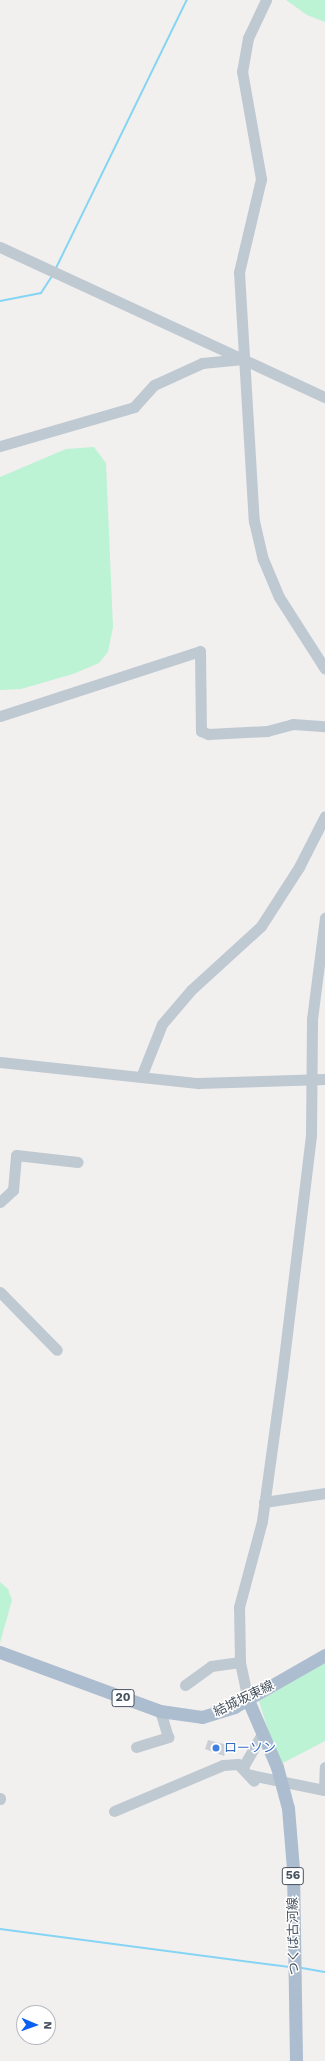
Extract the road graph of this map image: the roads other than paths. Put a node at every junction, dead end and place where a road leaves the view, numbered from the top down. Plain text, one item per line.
1 (266, 0) edge
2 (0, 247) edge
3 (244, 359) junction
4 (325, 397) edge
5 (0, 446) edge
6 (325, 669) edge
7 (0, 716) edge
8 (325, 726) edge
9 (325, 816) edge
10 (325, 918) edge
11 (322, 965) edge
12 (0, 1062) edge
13 (141, 1077) junction
14 (312, 1078) junction
15 (325, 1079) edge
16 (78, 1162) dead end
17 (0, 1202) edge
18 (0, 1292) edge
19 (57, 1350) dead end
20 (325, 1493) edge
21 (264, 1502) junction
22 (0, 1652) edge
23 (325, 1655) edge
24 (240, 1662) junction
25 (185, 1685) dead end
26 (248, 1700) junction
27 (160, 1711) junction
28 (263, 1733) junction
29 (136, 1747) dead end
30 (325, 1767) edge
31 (249, 1774) junction
32 (282, 1782) junction
33 (114, 1811) dead end
34 (296, 2061) edge

1 - 3 street
2 - 3 street
3 - 4 street
3 - 5 street
3 - 6 street
7 - 8 street
9 - 13 street
10 - 11 street
11 - 14 street
12 - 13 street
13 - 14 street
14 - 15 street
14 - 21 street
16 - 17 street
18 - 19 street
20 - 21 street
21 - 24 street
22 - 27 main road, 結城坂東線 / 20
23 - 26 main road, 結城坂東線 / 20
24 - 25 street
24 - 26 street
26 - 27 main road, 結城坂東線 / 20
26 - 28 main road, つくば古河線 / 56
27 - 29 street
28 - 31 street
28 - 32 main road, つくば古河線 / 56
30 - 32 street
31 - 32 street
31 - 33 street
32 - 34 main road, つくば古河線 / 56

